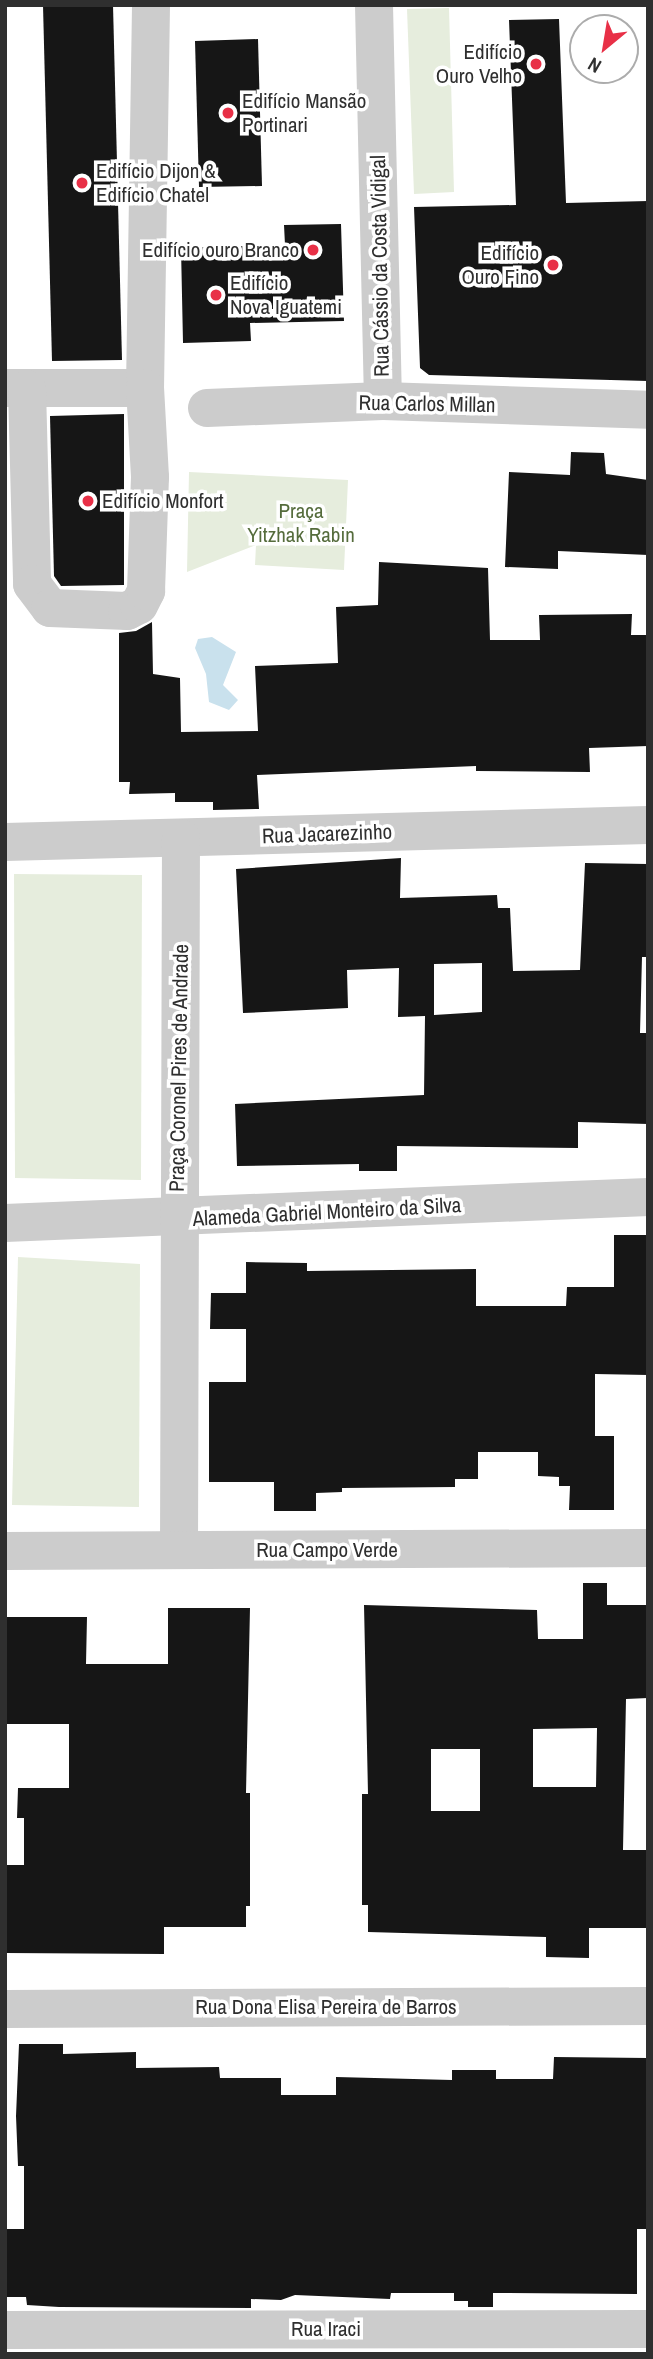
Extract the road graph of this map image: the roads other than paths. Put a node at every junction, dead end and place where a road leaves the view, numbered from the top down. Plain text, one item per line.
1 (151, 5) edge
2 (374, 5) edge
3 (145, 388) junction
4 (16, 389) edge
5 (383, 401) junction
6 (206, 408) dead end
7 (648, 410) edge
8 (648, 825) edge
9 (181, 838) junction
10 (5, 842) edge
11 (648, 1197) edge
12 (177, 1219) junction
13 (5, 1223) edge
14 (648, 1548) edge
15 (179, 1550) junction
16 (5, 1551) edge
17 (648, 2006) edge
18 (5, 2009) edge
19 (648, 2329) edge
20 (5, 2330) edge

1 - 3 street
2 - 5 street, Rua Cássio da Costa Vidigal
3 - 4 street
3 - 4 street
5 - 6 street, Rua Carlos Millan
5 - 7 street, Rua Carlos Millan
8 - 9 street, Rua Jacarezinho
9 - 10 street, Rua Jacarezinho
9 - 12 street, Praça Coronel Pires de Andrade
11 - 12 street, Alameda Gabriel Monteiro da Silva
12 - 13 street, Alameda Gabriel Monteiro da Silva
12 - 15 street, Praça Coronel Pires de Andrade
14 - 15 street, Rua Campo Verde
15 - 16 street, Rua Campo Verde
17 - 18 street, Rua Dona Elisa Pereira de Barros
19 - 20 street, Rua Iraci

